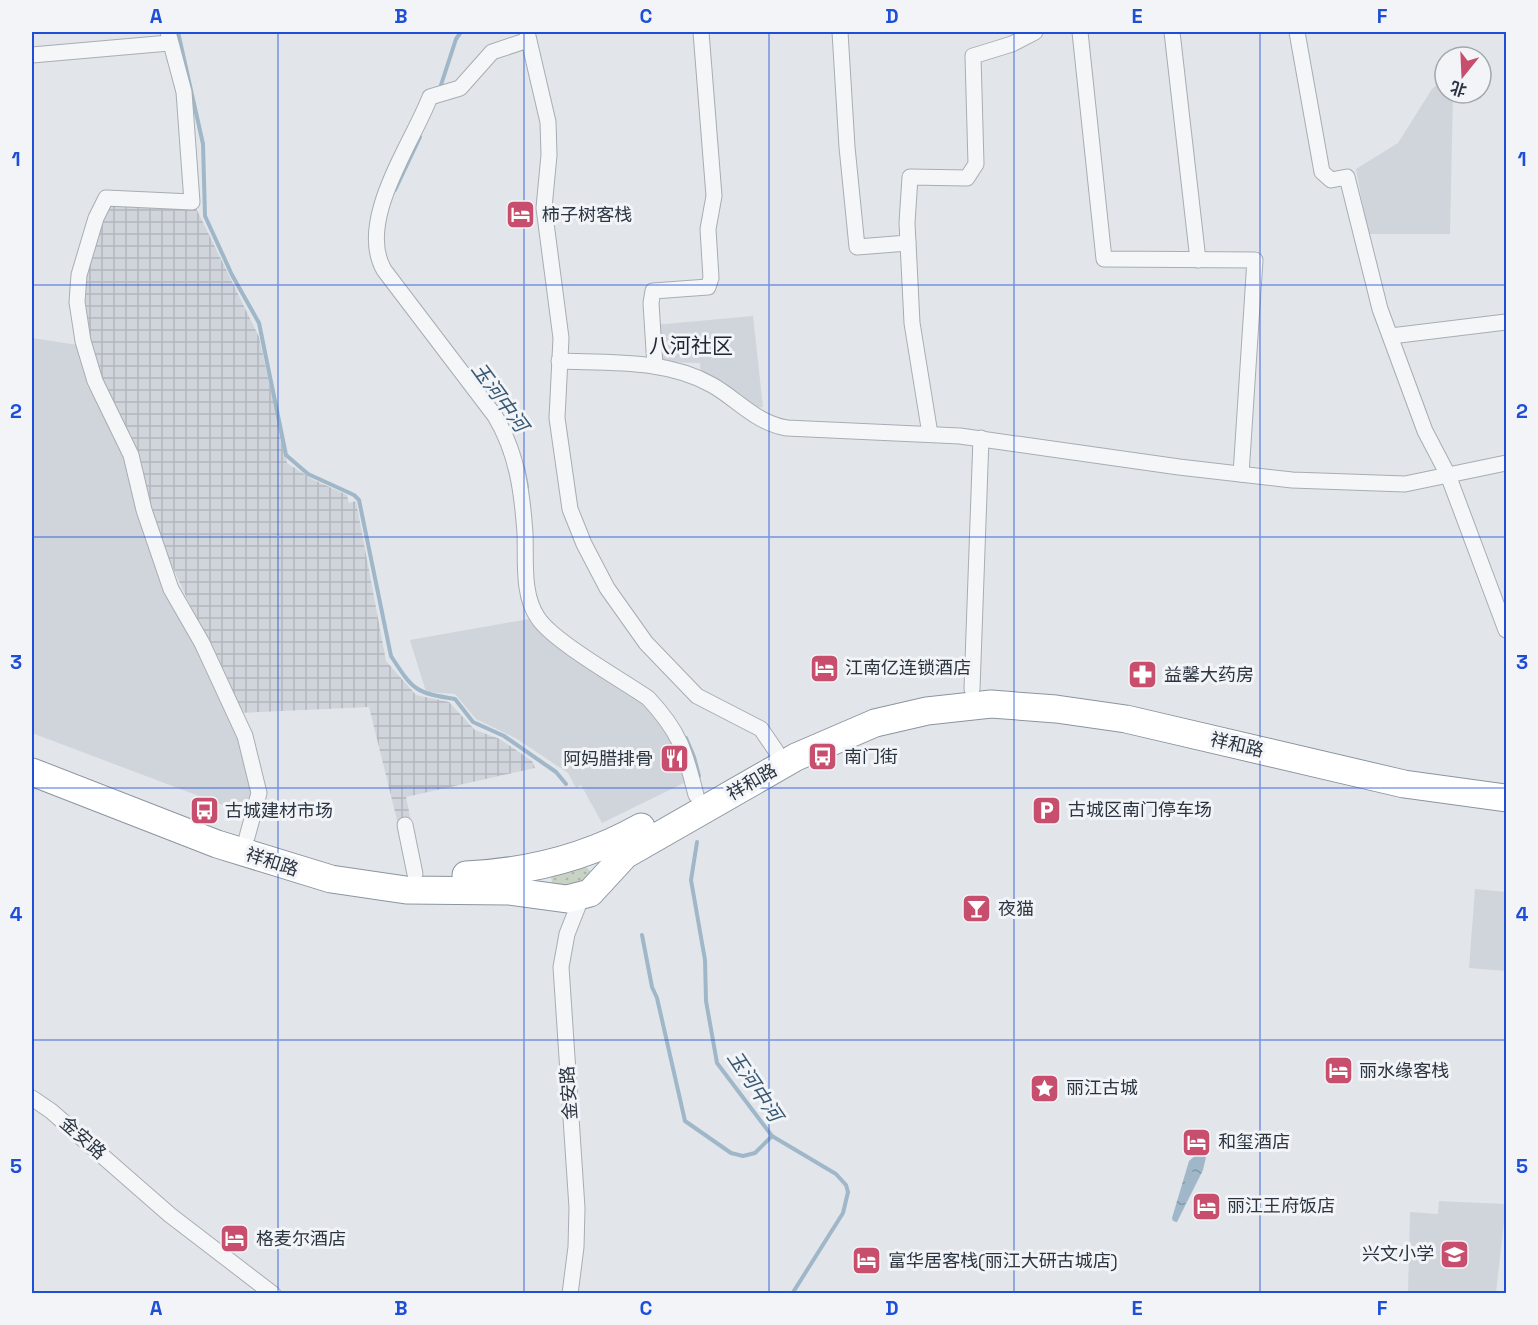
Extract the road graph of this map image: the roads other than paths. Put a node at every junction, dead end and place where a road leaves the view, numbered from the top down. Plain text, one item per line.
1 (701, 32) edge
2 (840, 32) edge
3 (1035, 32) edge
4 (1080, 32) edge
5 (1172, 32) edge
6 (1297, 32) edge
7 (528, 36) edge
8 (169, 37) edge
9 (32, 55) edge
10 (908, 243) junction
11 (1198, 260) junction
12 (1506, 322) edge
13 (1391, 336) junction
14 (559, 361) junction
15 (655, 366) junction
16 (930, 434) junction
17 (981, 438) junction
18 (1506, 463) edge
19 (1241, 474) junction
20 (1448, 475) junction
21 (1506, 630) edge
22 (972, 689) junction
23 (776, 751) junction
24 (32, 754) edge
25 (32, 772) edge
26 (1506, 781) edge
27 (696, 795) junction
28 (1506, 798) edge
29 (405, 825) dead end
30 (247, 837) junction
31 (588, 851) junction
32 (542, 864) junction
33 (415, 874) junction
34 (606, 875) junction
35 (547, 896) junction
36 (582, 896) junction
37 (32, 1098) edge
38 (273, 1293) edge
39 (570, 1293) edge

1 - 15 street
2 - 10 street
3 - 10 street
4 - 11 street
5 - 11 street
6 - 13 street
7 - 14 street
7 - 27 street
8 - 9 street
8 - 30 street
10 - 16 street
11 - 19 street
12 - 13 street
13 - 20 street
14 - 15 street
14 - 23 street
15 - 16 street
16 - 17 street
17 - 19 street
17 - 22 street
18 - 20 street
19 - 20 street
20 - 21 street
22 - 23 highway, 祥和路
22 - 26 highway, 祥和路
23 - 27 highway, 祥和路
24 - 30 highway, 祥和路
25 - 35 highway, 祥和路
27 - 31 highway, 祥和路
28 - 34 highway, 祥和路
29 - 33 street
30 - 33 highway, 祥和路
31 - 32 highway, 祥和路
31 - 34 highway
32 - 33 highway, 祥和路
32 - 35 highway
34 - 36 highway, 祥和路
35 - 36 highway, 祥和路
36 - 39 street, 金安路
37 - 38 street, 金安路

